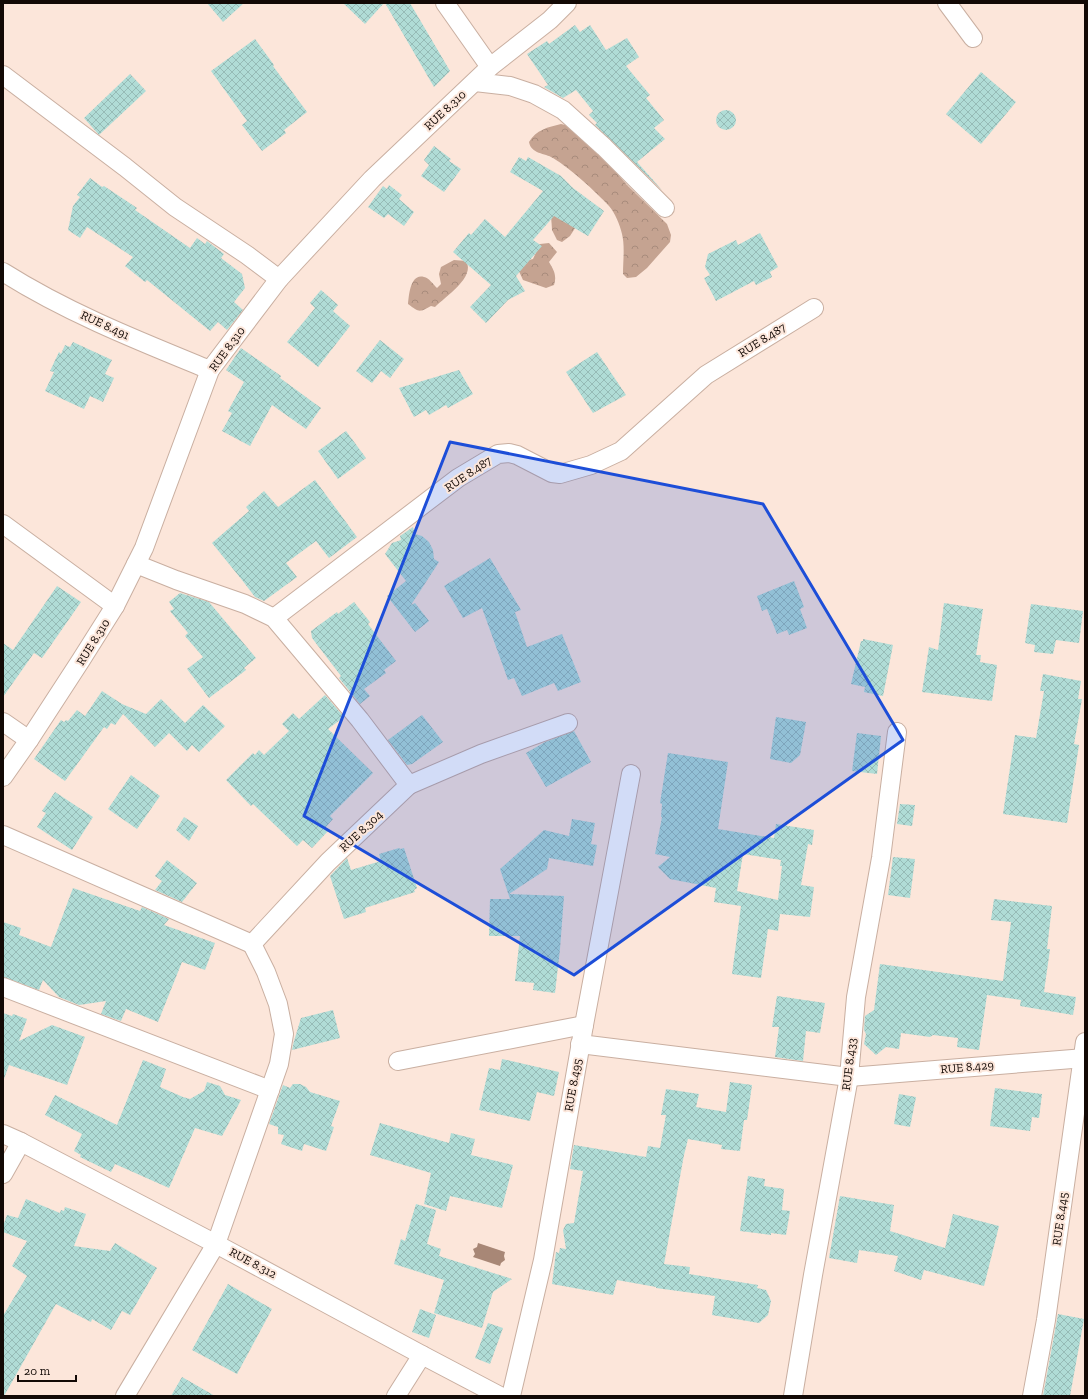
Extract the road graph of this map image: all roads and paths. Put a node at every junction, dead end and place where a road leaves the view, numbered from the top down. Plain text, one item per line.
1 (445, 3) edge
2 (567, 3) edge
3 (947, 3) edge
4 (974, 38) dead end
5 (490, 68) junction
6 (3, 75) edge
7 (475, 82) junction
8 (665, 208) dead end
9 (3, 272) edge
10 (279, 279) junction
11 (814, 308) dead end
12 (210, 370) junction
13 (3, 524) edge
14 (136, 564) junction
15 (114, 606) junction
16 (274, 618) junction
17 (3, 722) edge
18 (568, 723) dead end
19 (897, 732) dead end
20 (29, 740) junction
21 (631, 774) dead end
22 (3, 777) edge
23 (409, 785) junction
24 (3, 835) edge
25 (252, 944) junction
26 (3, 986) edge
27 (584, 1025) junction
28 (580, 1044) junction
29 (1085, 1052) edge
30 (398, 1061) dead end
31 (849, 1077) junction
32 (270, 1090) junction
33 (3, 1134) edge
34 (21, 1142) junction
35 (3, 1174) edge
36 (216, 1244) junction
37 (422, 1355) junction
38 (125, 1396) edge
39 (396, 1396) edge
40 (500, 1396) edge
41 (511, 1396) edge
42 (793, 1396) edge
43 (1032, 1396) edge

1 - 5 street
2 - 5 street, RUE 8.310
3 - 4 street
5 - 7 street, RUE 8.310
6 - 10 street
7 - 8 street
7 - 10 street, RUE 8.310
9 - 12 street, RUE 8.491
10 - 12 street, RUE 8.310
11 - 16 street, RUE 8.487
12 - 14 street, RUE 8.310
13 - 15 street
14 - 15 street, RUE 8.310
14 - 16 street
15 - 20 street, RUE 8.310
16 - 23 street
17 - 20 street
18 - 23 street, RUE 8.304
19 - 31 street, RUE 8.433
20 - 22 street, RUE 8.310
21 - 27 street, RUE 8.495
23 - 25 street, RUE 8.304
24 - 25 street
25 - 32 street
26 - 32 street
27 - 28 street, RUE 8.495
27 - 30 street
28 - 31 street, RUE 8.429
28 - 41 street, RUE 8.495
29 - 31 street, RUE 8.429
29 - 43 street, RUE 8.445
31 - 42 street, RUE 8.433
32 - 36 street
33 - 34 street, RUE 8.312
34 - 35 street
34 - 36 street, RUE 8.312
36 - 37 street, RUE 8.312
36 - 38 street
37 - 39 street
37 - 40 street, RUE 8.312

